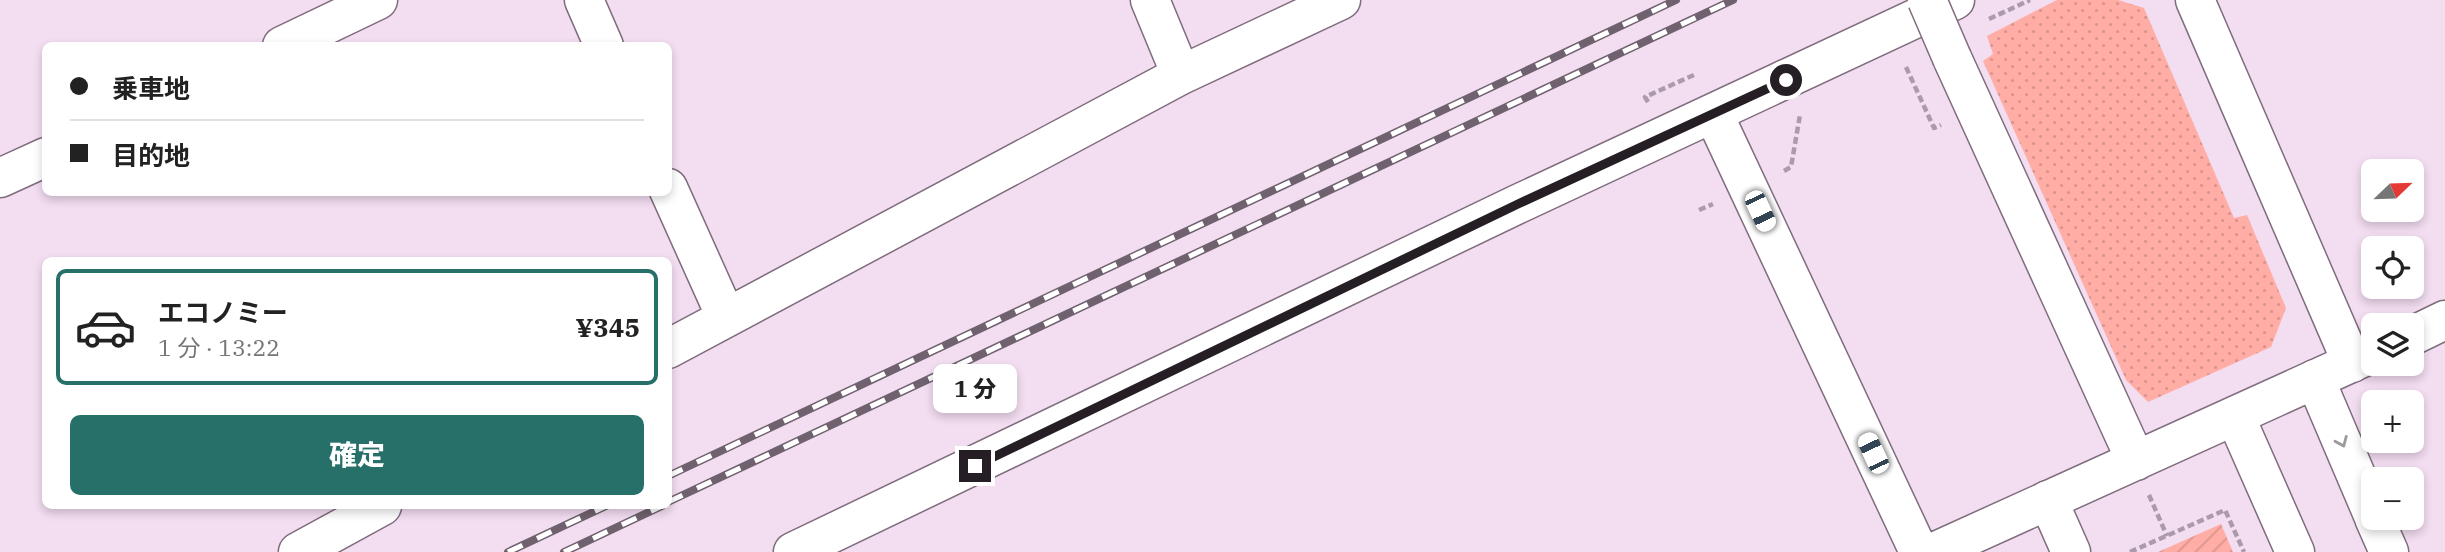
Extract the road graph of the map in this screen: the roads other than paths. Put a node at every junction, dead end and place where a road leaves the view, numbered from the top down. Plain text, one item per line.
1 (378, 0) edge
2 (584, 0) edge
3 (1150, 0) edge
4 (1341, 0) edge
5 (1927, 0) edge
6 (2194, 0) edge
7 (1969, 11) edge
8 (290, 42) edge
9 (602, 42) edge
10 (1181, 75) junction
11 (1714, 115) junction
12 (42, 159) edge
13 (0, 178) edge
14 (672, 196) edge
15 (726, 317) junction
16 (2445, 320) edge
17 (2424, 330) edge
18 (672, 347) edge
19 (2361, 356) edge
20 (2361, 358) edge
21 (2315, 379) junction
22 (2235, 416) junction
23 (2142, 476) junction
24 (2361, 486) edge
25 (2048, 500) junction
26 (377, 509) edge
27 (2380, 530) edge
28 (1972, 544) edge
29 (818, 547) edge
30 (298, 552) edge
31 (1919, 552) edge
32 (1934, 552) edge
33 (2071, 552) edge
34 (2295, 552) edge
35 (2389, 552) edge

1 - 8 street
2 - 9 street
3 - 10 street
4 - 10 street
5 - 23 street, bridge
6 - 19 street
7 - 11 street
10 - 15 street
11 - 29 street
11 - 31 street
12 - 13 street
14 - 15 street
15 - 18 street
16 - 17 street
20 - 21 street
21 - 22 street
21 -> 24 street
22 - 23 street
22 - 34 street
23 - 25 street
25 - 28 street
25 - 33 street
26 - 30 street
27 - 35 street
28 - 32 street

